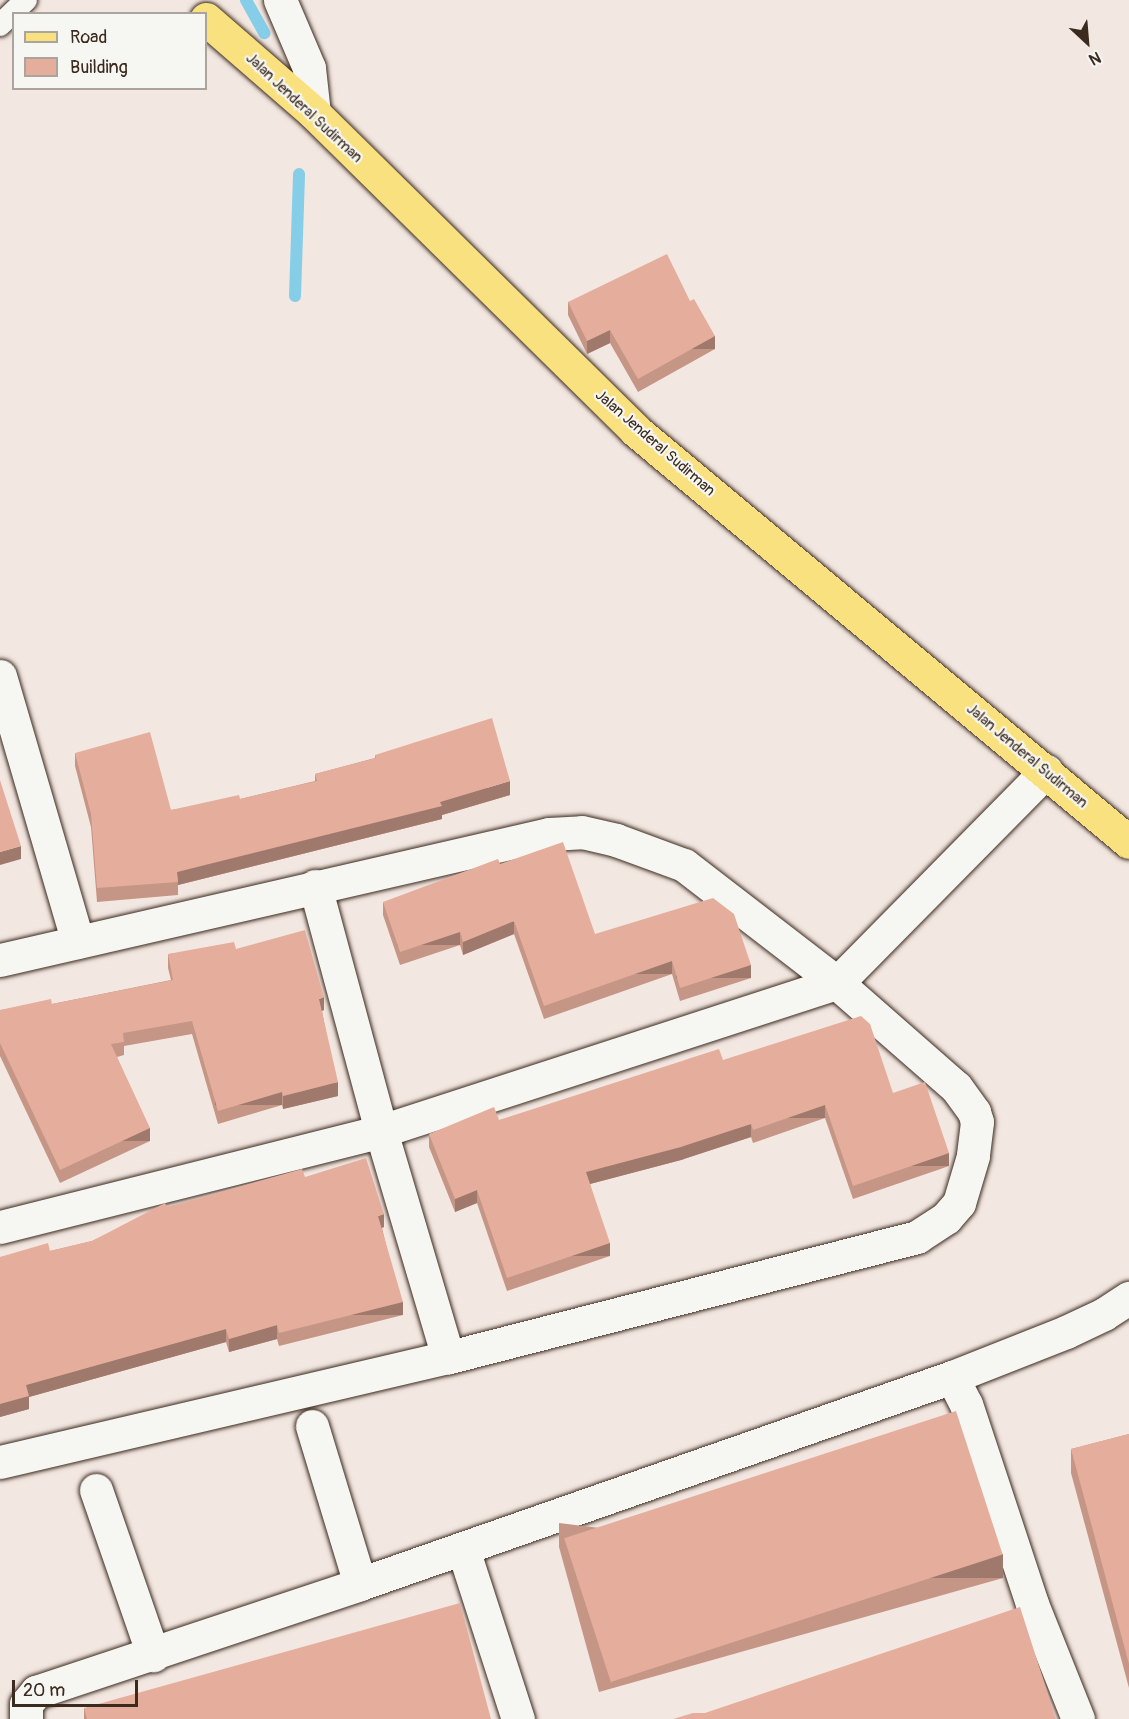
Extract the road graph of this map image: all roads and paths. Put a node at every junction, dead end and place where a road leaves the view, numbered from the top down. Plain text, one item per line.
1 (26, 0) edge
2 (184, 0) edge
3 (280, 0) edge
4 (13, 12) edge
5 (198, 12) edge
6 (12, 13) edge
7 (207, 19) edge
8 (0, 24) edge
9 (314, 113) junction
10 (0, 676) edge
11 (1046, 771) junction
12 (1129, 842) edge
13 (315, 886) junction
14 (78, 942) junction
15 (0, 960) edge
16 (837, 983) junction
17 (381, 1131) junction
18 (0, 1227) edge
19 (1129, 1298) edge
20 (448, 1357) junction
21 (952, 1377) junction
22 (312, 1426) dead end
23 (0, 1462) edge
24 (96, 1490) dead end
25 (463, 1549) junction
26 (360, 1584) junction
27 (1032, 1604) junction
28 (999, 1615) edge
29 (153, 1655) junction
30 (26, 1719) edge
31 (518, 1719) edge
32 (1078, 1719) edge

1 - 4 lane
2 - 5 main road
3 - 9 street
6 - 8 lane
7 - 9 main road, Jalan Jenderal Sudirman
9 - 11 main road, Jalan Jenderal Sudirman
10 - 14 street
11 - 12 main road, Jalan Jenderal Sudirman
11 - 16 street
13 - 14 street
13 - 16 street
13 - 17 street
14 - 15 street
16 - 17 street
16 - 20 street
17 - 18 street
17 - 20 street
19 - 21 street
20 - 23 street
21 - 25 street
21 - 27 street
22 - 26 street
24 - 29 street
25 - 26 street
25 - 31 street
26 - 29 street
27 - 28 street
27 - 32 street
29 - 30 street

